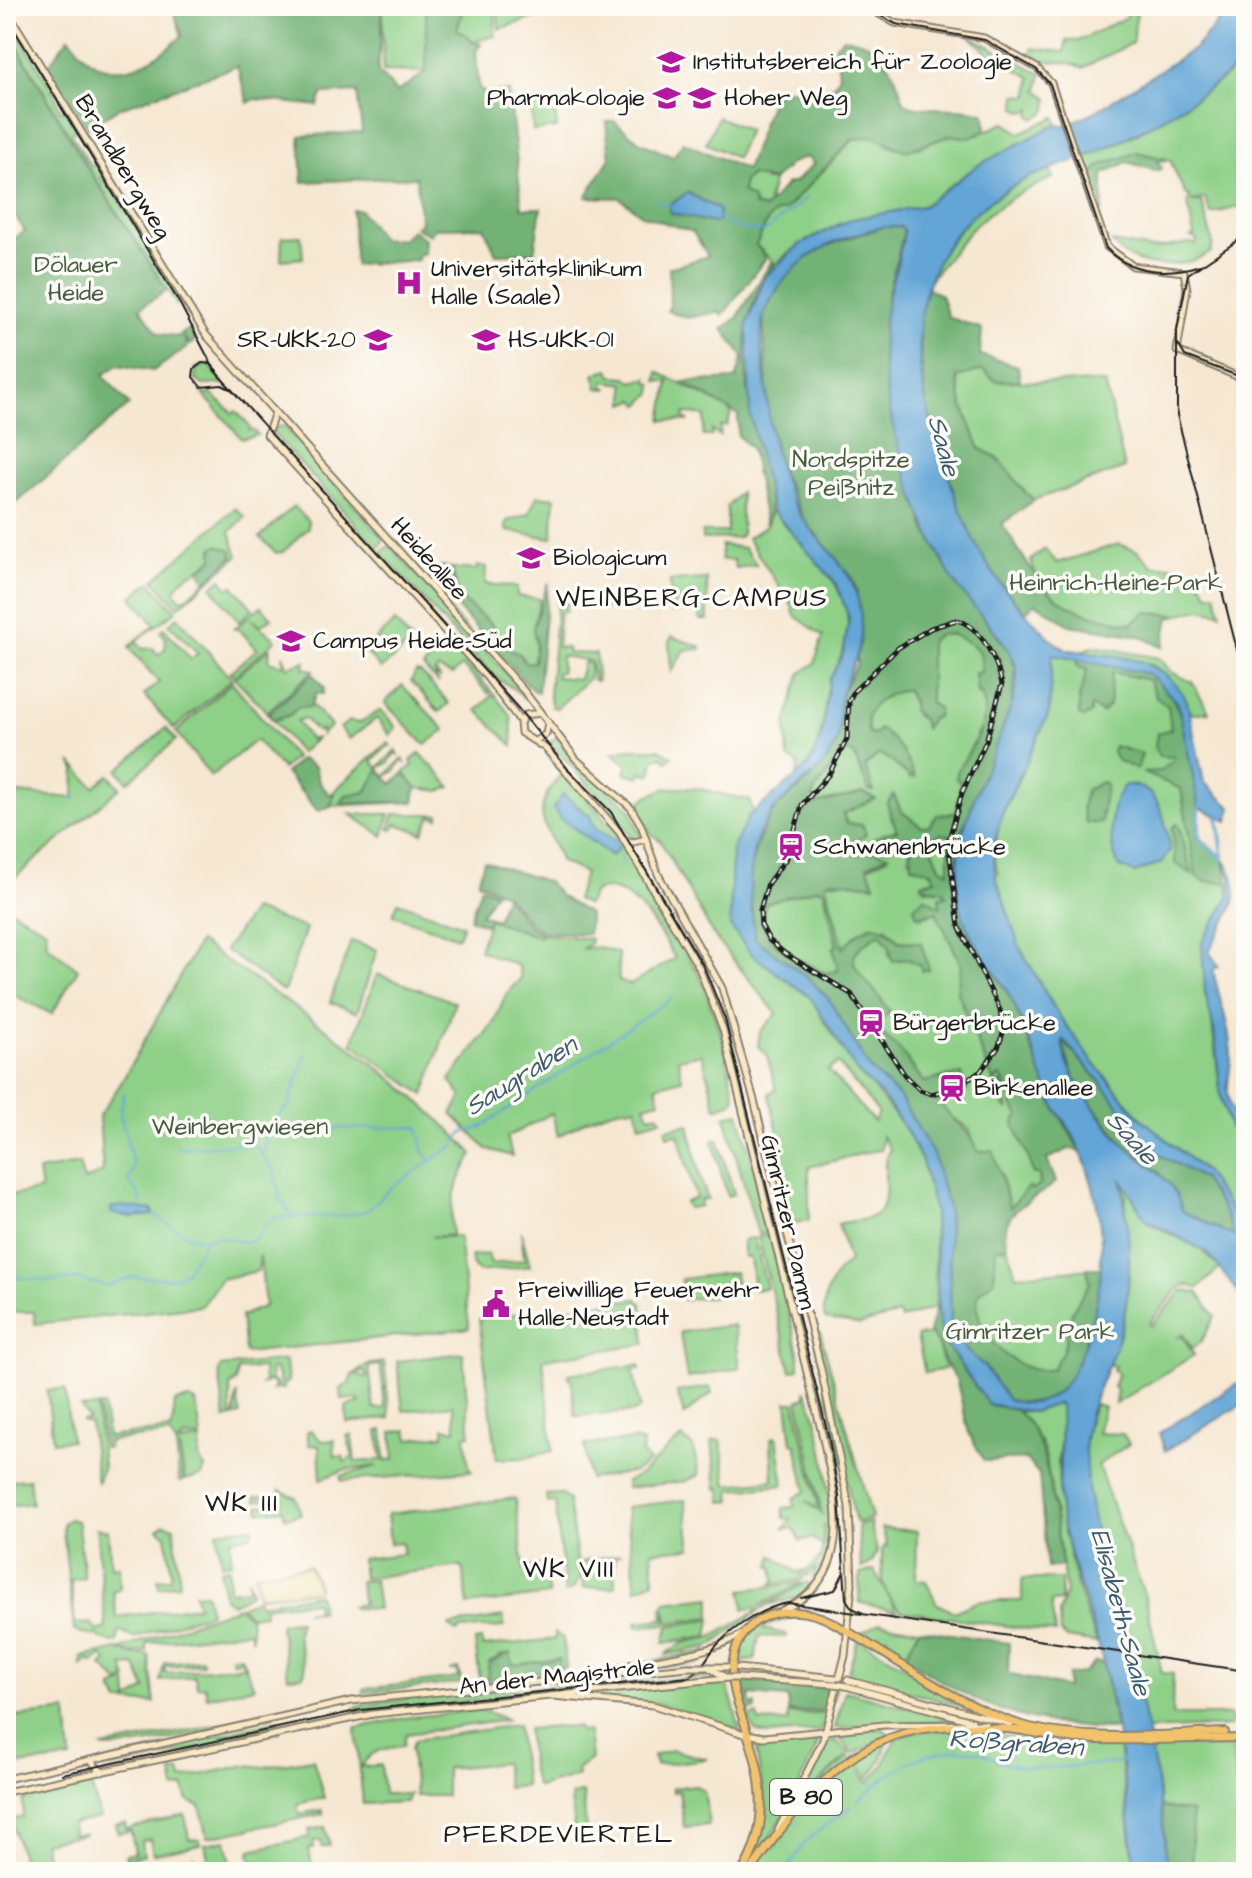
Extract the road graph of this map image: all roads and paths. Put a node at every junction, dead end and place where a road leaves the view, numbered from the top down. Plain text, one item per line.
1 (865, 6) edge
2 (6, 9) edge
3 (1246, 380) edge
4 (272, 410) junction
5 (285, 425) junction
6 (272, 426) junction
7 (540, 713) junction
8 (548, 719) junction
9 (520, 721) junction
10 (534, 742) junction
11 (646, 839) junction
12 (624, 840) junction
13 (781, 1611) junction
14 (746, 1631) junction
15 (849, 1632) junction
16 (708, 1667) junction
17 (727, 1667) dead end
18 (738, 1668) dead end
19 (592, 1677) junction
20 (727, 1678) junction
21 (834, 1680) junction
22 (846, 1683) junction
23 (549, 1695) junction
24 (985, 1724) junction
25 (1028, 1727) junction
26 (1016, 1730) junction
27 (826, 1732) junction
28 (748, 1735) junction
29 (1080, 1736) junction
30 (1246, 1738) edge
31 (93, 1762) junction
32 (102, 1772) junction
33 (91, 1774) junction
34 (6, 1779) edge
35 (6, 1792) edge
36 (770, 1844) junction
37 (742, 1872) edge
38 (750, 1872) edge

1 - 3 main road
2 - 4 main road, Brandbergweg
4 - 5 main road, Heideallee
4 - 6 main road
5 - 6 main road
5 - 7 main road, Heideallee
6 - 9 main road, Heideallee
7 - 8 main road
7 - 9 main road
8 - 10 main road
8 - 11 main road
9 - 10 main road
10 - 12 main road
11 - 12 main road
11 - 15 main road, Gimritzer Damm
12 - 13 main road, Gimritzer Damm
13 - 14 main road
13 - 15 main road, B 80
14 - 19 main road
14 - 28 main road, B 80
15 - 25 main road, An der Magistrale / B 80
15 - 27 main road
16 - 17 main road, An der Magistrale
16 - 19 main road, An der Magistrale, bridge
16 - 20 main road
18 - 21 main road, An der Magistrale
19 - 31 main road, An der Magistrale
20 - 21 main road, An der Magistrale, bridge
20 - 23 main road, An der Magistrale
21 - 22 main road, An der Magistrale, bridge
22 - 24 main road, An der Magistrale
22 - 25 main road, An der Magistrale
23 - 28 main road
23 - 32 main road, An der Magistrale
24 - 26 main road, An der Magistrale
24 - 27 main road
25 - 29 main road, An der Magistrale / B 80
26 - 29 main road, B 80
26 - 36 main road, B 80
27 - 28 main road
27 - 36 main road
28 - 37 highway, B 80
29 - 30 main road, B 80
31 - 32 main road
31 - 33 main road
31 - 34 main road, An der Magistrale
32 - 33 main road, An der Magistrale
33 - 35 main road, An der Magistrale
36 - 38 highway, B 80

